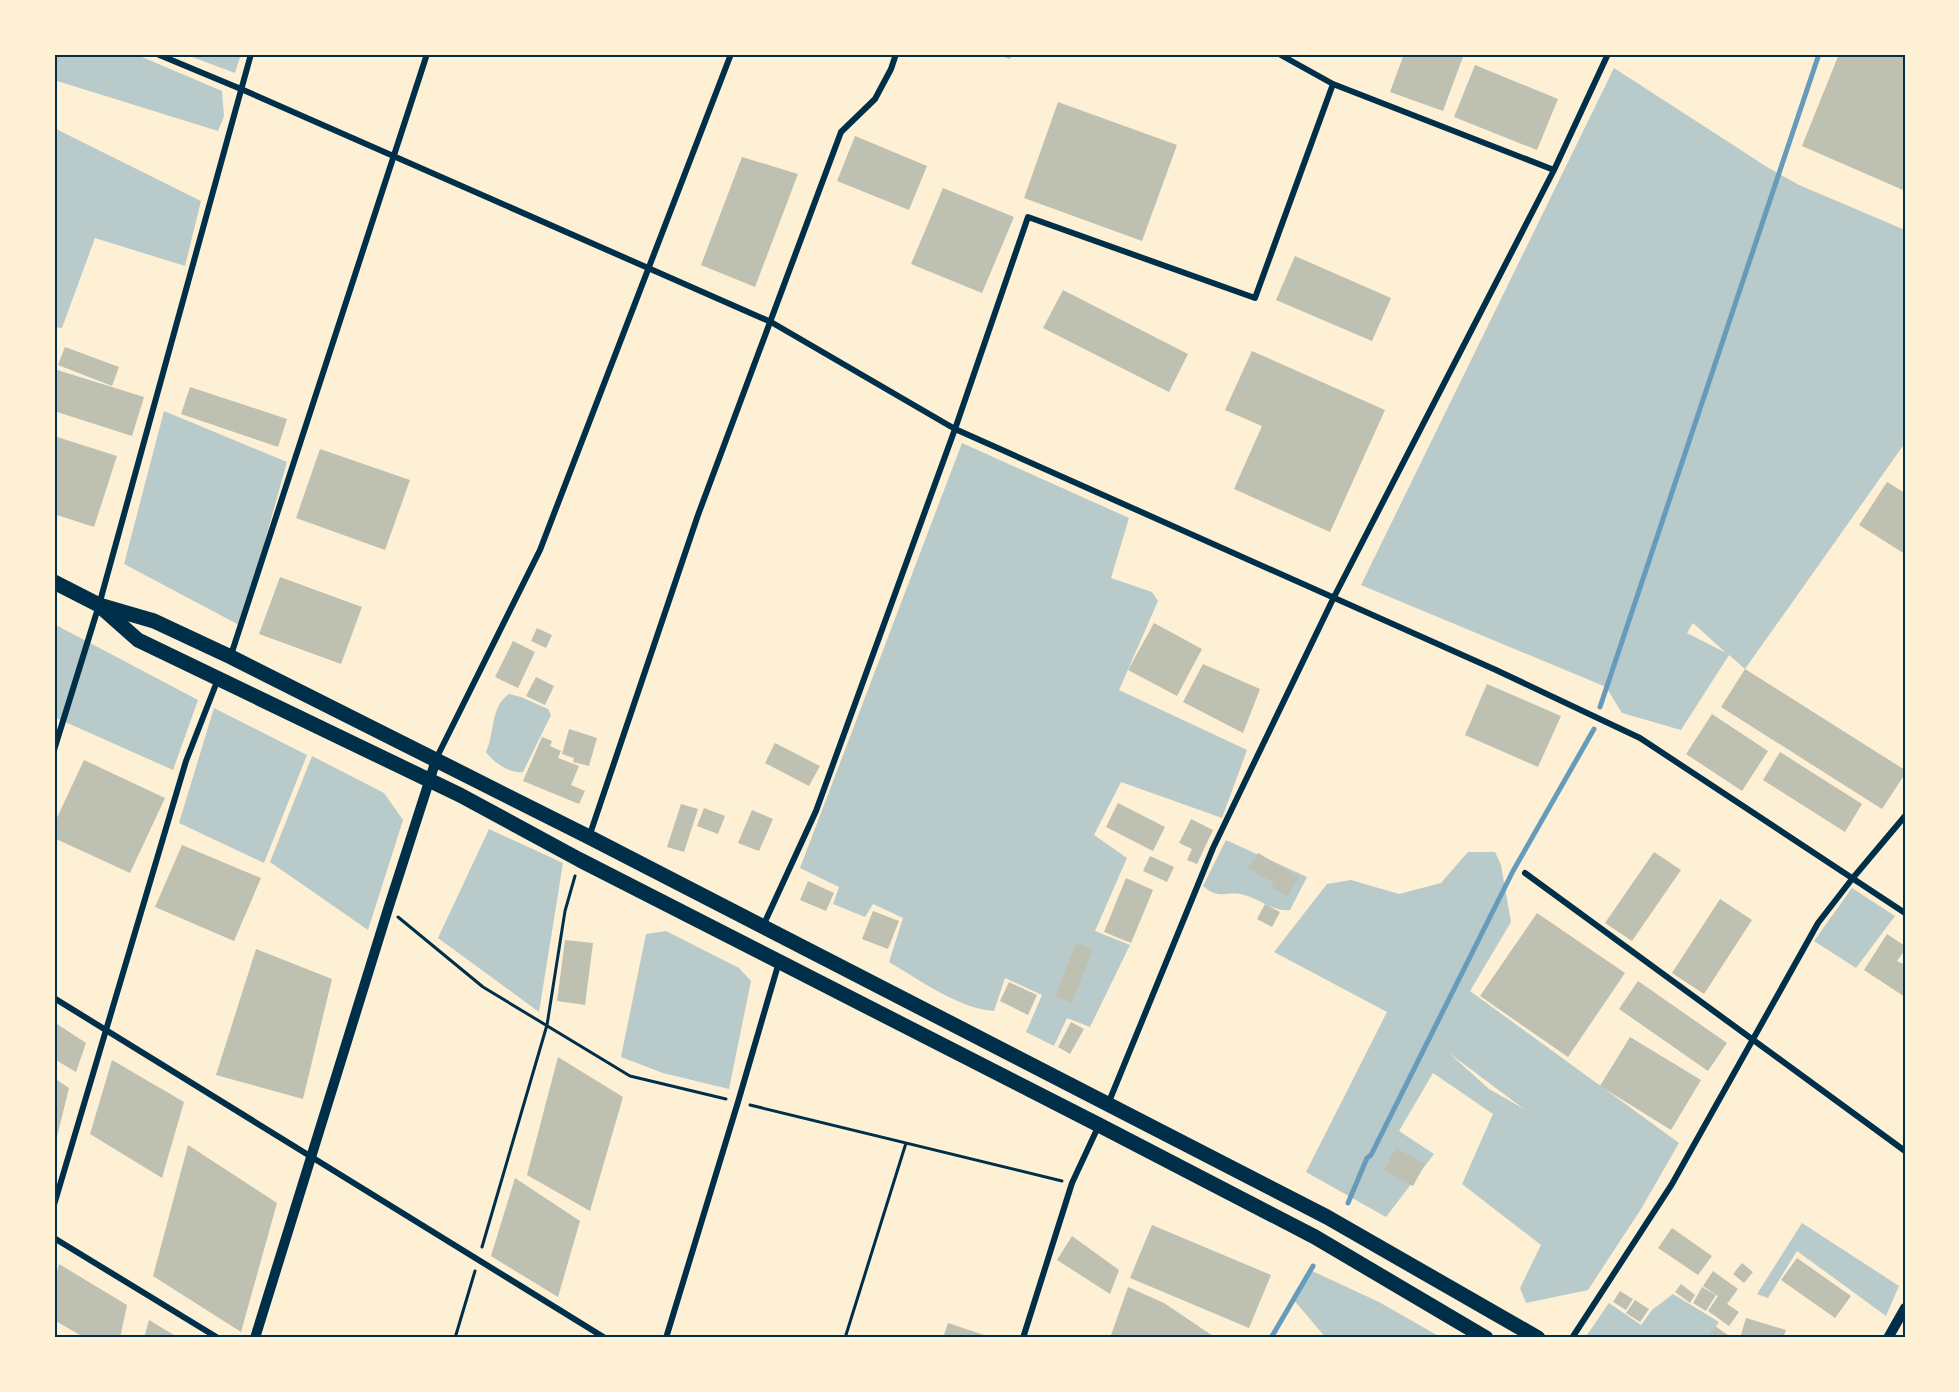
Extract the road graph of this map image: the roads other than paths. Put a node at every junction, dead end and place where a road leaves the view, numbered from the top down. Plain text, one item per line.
1 (157, 54) edge
2 (251, 54) edge
3 (427, 54) edge
4 (731, 54) edge
5 (896, 54) edge
6 (1278, 54) edge
7 (1608, 54) edge
8 (1333, 84) junction
9 (241, 88) junction
10 (394, 155) junction
11 (1554, 170) junction
12 (648, 266) junction
13 (771, 322) junction
14 (955, 429) junction
15 (54, 582) edge
16 (1334, 597) junction
17 (99, 605) junction
18 (231, 657) junction
19 (218, 678) junction
20 (54, 750) edge
21 (436, 760) junction
22 (429, 781) junction
23 (1905, 816) edge
24 (589, 837) junction
25 (1525, 873) dead end
26 (1852, 879) junction
27 (1905, 913) edge
28 (763, 927) junction
29 (779, 961) junction
30 (54, 998) edge
31 (105, 1030) junction
32 (1753, 1040) junction
33 (1108, 1105) junction
34 (1099, 1125) junction
35 (1905, 1151) edge
36 (310, 1157) junction
37 (54, 1205) edge
38 (54, 1238) edge
39 (1905, 1308) edge
40 (218, 1338) edge
41 (255, 1338) edge
42 (605, 1338) edge
43 (666, 1338) edge
44 (1023, 1338) edge
45 (1486, 1338) edge
46 (1538, 1338) edge
47 (1572, 1338) edge
48 (1888, 1338) edge

1 - 9 street
2 - 9 street
3 - 10 street
4 - 12 street
5 - 13 street
6 - 8 street
7 - 11 street
8 - 11 street
8 - 14 street
9 - 10 street
9 - 17 street
10 - 12 street
10 - 18 street
11 - 16 street
12 - 13 street
12 - 21 street
13 - 14 street
13 - 24 street
14 - 16 street
14 - 28 street
15 - 17 highway
16 - 26 street
16 - 33 street
17 - 18 highway
17 - 19 highway
17 - 20 street
18 - 21 highway
19 - 22 highway
19 - 31 street
21 - 22 street
21 - 24 highway
22 - 29 highway
22 - 36 street
23 - 26 street
24 - 28 highway
25 - 32 street
26 - 27 street
26 - 32 street
28 - 33 highway
29 - 34 highway
29 - 43 street
30 - 31 street
31 - 36 street
31 - 37 street
32 - 35 street
32 - 47 street
33 - 46 highway
34 - 44 street
34 - 45 highway
36 - 41 street
36 - 42 street
38 - 40 street
39 - 48 street

